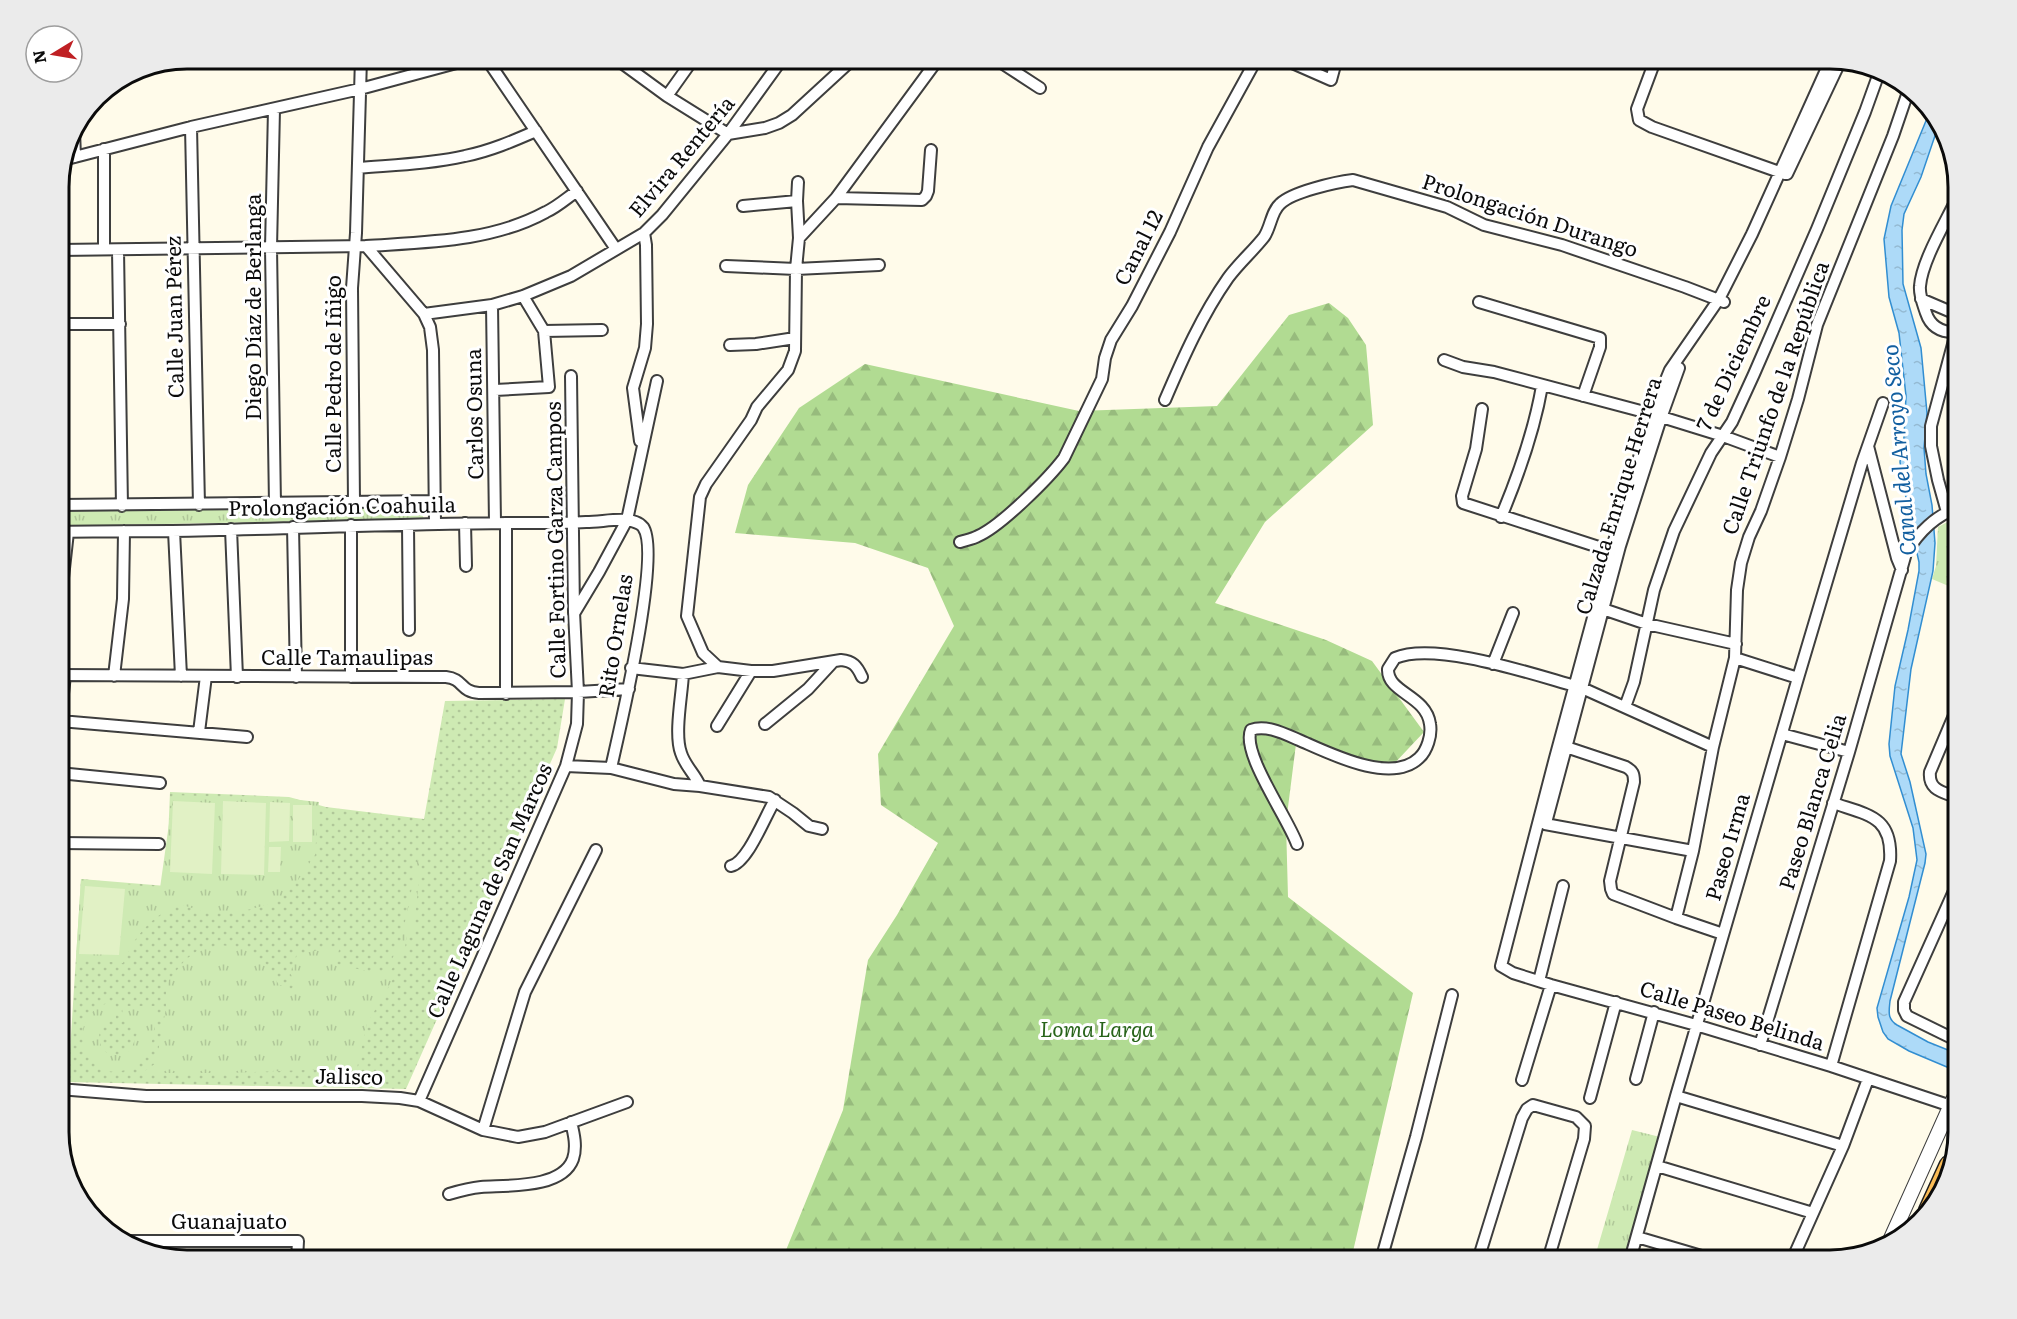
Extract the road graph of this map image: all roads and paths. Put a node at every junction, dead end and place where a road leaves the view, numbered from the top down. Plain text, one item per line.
1 (361, 69) edge
2 (434, 69) edge
3 (494, 69) edge
4 (630, 69) edge
5 (686, 69) edge
6 (775, 69) edge
7 (842, 69) edge
8 (931, 69) edge
9 (1011, 69) edge
10 (1251, 69) edge
11 (1306, 69) edge
12 (1334, 69) edge
13 (1652, 69) edge
14 (1827, 69) edge
15 (1836, 69) edge
16 (1877, 79) edge
17 (1040, 88) dead end
18 (360, 89) junction
19 (667, 96) junction
20 (1906, 97) edge
21 (274, 109) junction
22 (191, 128) junction
23 (536, 131) junction
24 (728, 135) junction
25 (104, 149) junction
26 (931, 150) dead end
27 (75, 152) edge
28 (75, 157) joint
29 (358, 168) junction
30 (1784, 173) junction
31 (798, 183) dead end
32 (577, 191) junction
33 (836, 198) junction
34 (797, 201) junction
35 (743, 206) dead end
36 (1948, 218) edge
37 (644, 233) junction
38 (799, 238) junction
39 (361, 246) junction
40 (271, 248) junction
41 (104, 249) junction
42 (118, 249) junction
43 (193, 249) junction
44 (616, 249) junction
45 (69, 250) edge
46 (726, 266) dead end
47 (879, 266) dead end
48 (796, 269) junction
49 (523, 296) junction
50 (1921, 299) junction
51 (1722, 301) junction
52 (1479, 302) dead end
53 (492, 305) junction
54 (1948, 311) edge
55 (424, 314) junction
56 (69, 324) edge
57 (120, 324) junction
58 (602, 330) dead end
59 (544, 331) junction
60 (1948, 332) edge
61 (795, 338) junction
62 (730, 345) dead end
63 (1444, 360) dead end
64 (1948, 365) edge
65 (657, 381) dead end
66 (572, 382) dead end
67 (1542, 386) junction
68 (495, 390) junction
69 (1583, 396) junction
70 (1165, 400) dead end
71 (1884, 403) dead end
72 (1482, 409) dead end
73 (1656, 416) junction
74 (1723, 436) junction
75 (1868, 445) junction
76 (641, 447) junction
77 (1780, 457) junction
78 (435, 501) junction
79 (354, 502) junction
80 (275, 504) junction
81 (69, 505) edge
82 (199, 505) junction
83 (122, 506) junction
84 (1948, 512) edge
85 (1943, 514) junction
86 (1502, 517) junction
87 (627, 520) junction
88 (465, 523) junction
89 (501, 523) junction
90 (573, 523) junction
91 (435, 524) junction
92 (351, 525) junction
93 (408, 525) junction
94 (293, 527) junction
95 (231, 529) junction
96 (124, 531) junction
97 (174, 531) junction
98 (69, 532) edge
99 (960, 542) dead end
100 (1611, 551) junction
101 (466, 566) dead end
102 (1902, 570) junction
103 (1601, 608) junction
104 (574, 612) junction
105 (1513, 613) dead end
106 (1647, 624) junction
107 (409, 630) dead end
108 (1736, 644) junction
109 (1735, 658) junction
110 (832, 663) junction
111 (1494, 664) junction
112 (718, 667) junction
113 (631, 668) junction
114 (751, 671) junction
115 (683, 674) junction
116 (69, 675) edge
117 (114, 676) junction
118 (182, 676) junction
119 (206, 676) junction
120 (237, 677) junction
121 (296, 677) junction
122 (351, 677) junction
123 (862, 677) dead end
124 (1798, 678) junction
125 (1578, 687) junction
126 (629, 688) junction
127 (578, 692) junction
128 (506, 694) junction
129 (1625, 707) junction
130 (765, 724) dead end
131 (69, 726) edge
132 (717, 726) dead end
133 (1948, 731) edge
134 (200, 732) junction
135 (1782, 734) junction
136 (247, 737) dead end
137 (1566, 747) junction
138 (1713, 747) junction
139 (1849, 752) junction
140 (566, 766) junction
141 (611, 768) junction
142 (69, 774) edge
143 (160, 783) dead end
144 (700, 786) junction
145 (1948, 794) edge
146 (775, 800) junction
147 (1833, 803) junction
148 (1545, 824) junction
149 (822, 829) dead end
150 (1620, 838) junction
151 (69, 843) edge
152 (159, 844) dead end
153 (1297, 844) dead end
154 (596, 850) dead end
155 (1693, 851) junction
156 (731, 866) dead end
157 (1563, 886) dead end
158 (1948, 906) edge
159 (1676, 918) junction
160 (1723, 934) junction
161 (1504, 968) junction
162 (1539, 981) junction
163 (1551, 985) junction
164 (1452, 995) dead end
165 (1616, 1002) junction
166 (1654, 1012) junction
167 (1696, 1025) junction
168 (1948, 1036) edge
169 (1760, 1045) junction
170 (1831, 1066) junction
171 (1636, 1079) dead end
172 (1868, 1079) junction
173 (1522, 1080) dead end
174 (69, 1090) edge
175 (1676, 1096) junction
176 (1590, 1098) dead end
177 (419, 1101) junction
178 (627, 1102) dead end
179 (1948, 1105) edge
180 (1948, 1113) edge
181 (571, 1122) junction
182 (483, 1130) junction
183 (1843, 1146) junction
184 (1657, 1166) junction
185 (449, 1194) dead end
186 (1813, 1213) junction
187 (1894, 1231) edge
188 (1637, 1237) junction
189 (142, 1241) edge
190 (298, 1250) edge
191 (1384, 1250) edge
192 (1481, 1250) edge
193 (1551, 1250) edge
194 (1633, 1250) edge
195 (1681, 1250) edge
196 (1796, 1250) edge

1 - 18 street, Calle Pedro de Iñigo
2 - 18 street
3 - 23 street
4 - 19 street
5 - 19 street
6 - 24 street, Elvira Rentería
7 - 24 street
8 - 33 street
9 - 17 street
10 - 99 street, Canal 12
11 - 12 street
13 - 30 street
14 - 30 street, Calzada Enrique Herrera
15 - 30 street, Calzada Enrique Herrera
16 - 74 street, 7 de Diciembre
18 - 21 street
18 - 29 street, Calle Pedro de Iñigo
19 - 24 street
20 - 77 street, Calle Triunfo de la República
21 - 22 street
21 - 40 street, Diego Díaz de Berlanga
22 - 25 street
22 - 43 street, Calle Juan Pérez
23 - 29 street
23 - 32 street
24 - 37 street, Elvira Rentería
25 - 28 street
25 - 41 street
26 - 33 street
27 - 28 street
29 - 39 street, Calle Pedro de Iñigo
30 - 51 street, Calzada Enrique Herrera
31 - 34 street
32 - 39 street
32 - 44 street
33 - 38 street
34 - 35 street
34 - 38 street
36 - 50 street
37 - 44 street, Elvira Rentería
37 - 76 street
38 - 48 street
39 - 40 street
39 - 55 street
39 - 79 street, Calle Pedro de Iñigo
40 - 43 street
40 - 80 street, Diego Díaz de Berlanga
41 - 42 street
41 - 45 street
42 - 43 street
42 - 57 street
43 - 82 street, Calle Juan Pérez
44 - 49 street, Elvira Rentería
46 - 48 street
47 - 48 street
48 - 61 street
49 - 53 street, Elvira Rentería
49 - 59 street
50 - 54 street
50 - 60 street
51 - 70 street, Prolongación Durango
51 - 73 street, Calzada Enrique Herrera
52 - 69 street
53 - 55 street, Elvira Rentería
53 - 68 street, Carlos Osuna
55 - 78 street
56 - 57 street
57 - 83 street
58 - 59 street
59 - 68 street
61 - 62 street
61 - 112 street
63 - 67 street
64 - 85 street
65 - 76 street
66 - 90 street, Calle Fortino Garza Campos
67 - 69 street
67 - 86 street
68 - 89 street, Carlos Osuna
69 - 73 street
71 - 75 street, Paseo Irma
72 - 86 street
73 - 74 street
73 - 100 street, Calzada Enrique Herrera
73 - 103 street, Calzada Enrique Herrera
74 - 77 street
74 - 106 street, 7 de Diciembre
75 - 102 street
75 - 124 street, Paseo Irma
76 - 87 street
77 - 108 street, Calle Triunfo de la República
78 - 79 street
78 - 91 street
79 - 80 street
80 - 82 street
81 - 83 street
82 - 83 street
84 - 85 street
85 - 102 street, Paseo Blanca Celia
86 - 100 street
87 - 90 street, Prolongación Coahuila
87 - 104 street
87 - 113 street, Rito Ornelas
88 - 89 street, Prolongación Coahuila
88 - 91 street, Prolongación Coahuila
88 - 101 street
89 - 90 street, Prolongación Coahuila
89 - 128 street, Carlos Osuna
90 - 104 street, Calle Fortino Garza Campos
91 - 93 street, Prolongación Coahuila
92 - 93 street, Prolongación Coahuila
92 - 94 street, Prolongación Coahuila
92 - 122 street
93 - 107 street
94 - 95 street, Prolongación Coahuila
94 - 121 street
95 - 97 street, Prolongación Coahuila
95 - 120 street
96 - 97 street, Prolongación Coahuila
96 - 98 street, Prolongación Coahuila
96 - 117 street
97 - 118 street
100 - 103 street, Calzada Enrique Herrera
102 - 139 street, Paseo Blanca Celia
103 - 106 street
103 - 125 street, Calzada Enrique Herrera
104 - 127 street, Calle Fortino Garza Campos
105 - 111 street
106 - 108 street
106 - 129 street, 7 de Diciembre
108 - 109 street, Calle Triunfo de la República
109 - 124 street
109 - 138 street, Calle Triunfo de la República
110 - 114 street
110 - 123 street
110 - 130 street
111 - 125 street
111 - 153 street
112 - 114 street
112 - 115 street
113 - 115 street
113 - 126 street, Rito Ornelas
114 - 132 street
115 - 144 street
116 - 117 street, Calle Tamaulipas
117 - 118 street, Calle Tamaulipas
118 - 119 street, Calle Tamaulipas
119 - 120 street, Calle Tamaulipas
119 - 134 street
120 - 121 street, Calle Tamaulipas
121 - 122 street, Calle Tamaulipas
122 - 128 street, Calle Tamaulipas
124 - 135 street, Paseo Irma
125 - 129 street
125 - 137 street, Calzada Enrique Herrera
125 - 161 street, Calzada Enrique Herrera
126 - 127 street, Calle Tamaulipas
126 - 141 street, Rito Ornelas
127 - 128 street, Calle Tamaulipas
127 - 140 street, Calle Laguna de San Marcos
129 - 138 street
131 - 134 street
133 - 145 street
134 - 136 street
135 - 139 street
135 - 160 street, Paseo Irma
137 - 148 street, Calzada Enrique Herrera
137 - 150 street
138 - 155 street, Calle Triunfo de la República
139 - 147 street, Paseo Blanca Celia
140 - 141 street
140 - 177 street, Calle Laguna de San Marcos
141 - 144 street
142 - 143 street
144 - 146 street
146 - 149 street
146 - 156 street
147 - 169 street, Paseo Blanca Celia
147 - 170 street
148 - 150 street
148 - 161 street, Calzada Enrique Herrera
150 - 155 street
150 - 159 street
151 - 152 street
154 - 182 street
155 - 159 street, Calle Triunfo de la República
157 - 162 street
158 - 168 street
159 - 160 street
160 - 167 street, Paseo Irma
161 - 162 street, Calle Paseo Belinda
162 - 163 street, Calle Paseo Belinda
163 - 165 street, Calle Paseo Belinda
163 - 173 street
164 - 191 street
165 - 166 street, Calle Paseo Belinda
165 - 176 street
166 - 167 street, Calle Paseo Belinda
166 - 171 street
167 - 169 street, Calle Paseo Belinda
167 - 175 street, Paseo Irma
169 - 170 street, Calle Paseo Belinda
170 - 172 street, Calle Paseo Belinda
172 - 179 street, Calle Paseo Belinda
172 - 183 street
174 - 177 street, Jalisco
175 - 183 street
175 - 184 street, Paseo Irma
177 - 182 street, Jalisco
178 - 181 street, Jalisco
180 - 187 street
181 - 182 street, Jalisco
181 - 185 street
183 - 186 street
184 - 186 street
184 - 188 street, Paseo Irma
186 - 196 street
188 - 194 street, Paseo Irma
188 - 195 street
189 - 190 street, Guanajuato
192 - 193 street

